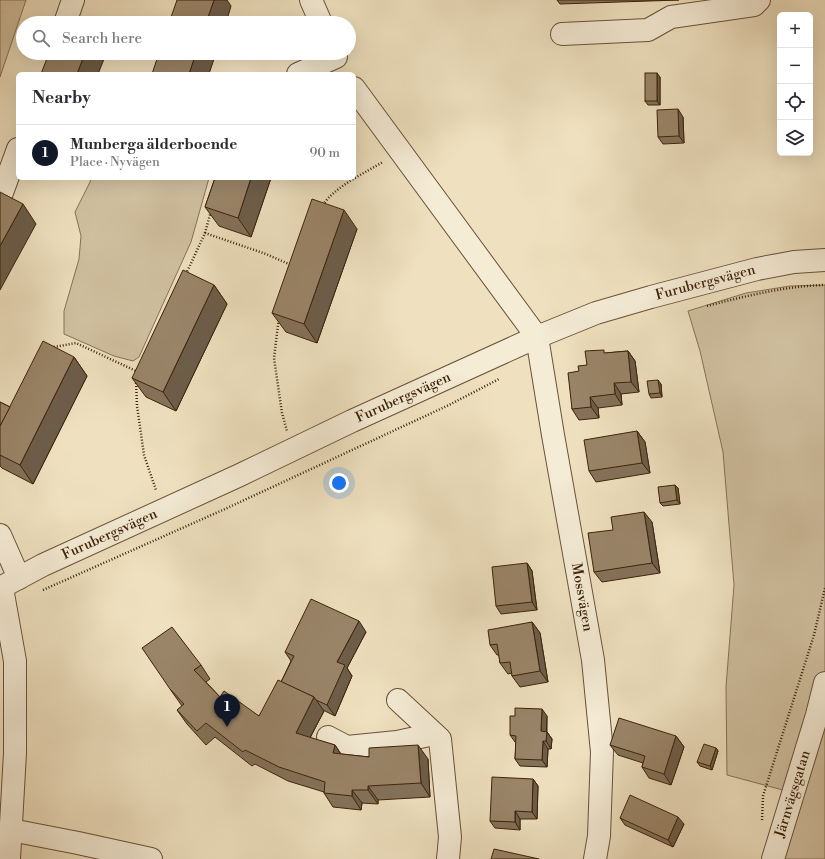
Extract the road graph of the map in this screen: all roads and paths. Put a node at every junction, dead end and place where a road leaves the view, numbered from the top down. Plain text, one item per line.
1 (73, 0) edge
2 (311, 0) edge
3 (759, 0) edge
4 (67, 16) edge
5 (318, 16) edge
6 (562, 34) dead end
7 (338, 62) edge
8 (305, 72) edge
9 (356, 91) edge
10 (401, 151) junction
11 (16, 154) edge
12 (356, 178) edge
13 (353, 180) edge
14 (0, 198) edge
15 (212, 206) edge
16 (322, 207) edge
17 (205, 233) junction
18 (825, 260) edge
19 (295, 267) edge
20 (184, 280) edge
21 (825, 285) edge
22 (706, 306) dead end
23 (280, 314) edge
24 (537, 337) junction
25 (51, 353) edge
26 (141, 366) edge
27 (136, 371) junction
28 (506, 376) dead end
29 (296, 448) junction
30 (308, 471) junction
31 (165, 510) junction
32 (174, 532) junction
33 (0, 535) edge
34 (7, 585) edge
35 (825, 588) edge
36 (40, 592) dead end
37 (825, 683) edge
38 (398, 700) dead end
39 (434, 734) junction
40 (328, 737) dead end
41 (762, 824) dead end
42 (11, 830) junction
43 (9, 859) edge
44 (151, 859) edge
45 (448, 859) edge
46 (595, 859) edge
47 (773, 859) edge

1 - 4 street
2 - 5 street
3 - 6 street
7 - 8 street
9 - 10 street
10 - 12 path
10 - 24 street
11 - 14 street
13 - 16 path
15 - 17 path
17 - 19 path
17 - 20 path
18 - 24 street, Furubergsvägen
21 - 22 path
23 - 29 path
24 - 29 street, Furubergsvägen
24 - 46 street, Mossvägen
25 - 27 path
26 - 27 path
27 - 31 path
28 - 30 path
29 - 30 path
29 - 31 street, Furubergsvägen
30 - 32 path
31 - 32 path
31 - 34 street, Furubergsvägen
32 - 36 path
33 - 34 street
34 - 42 street
35 - 41 path
37 - 47 street, Järnvägsgatan
38 - 39 street
39 - 40 street
39 - 45 street
42 - 43 street
42 - 44 street

